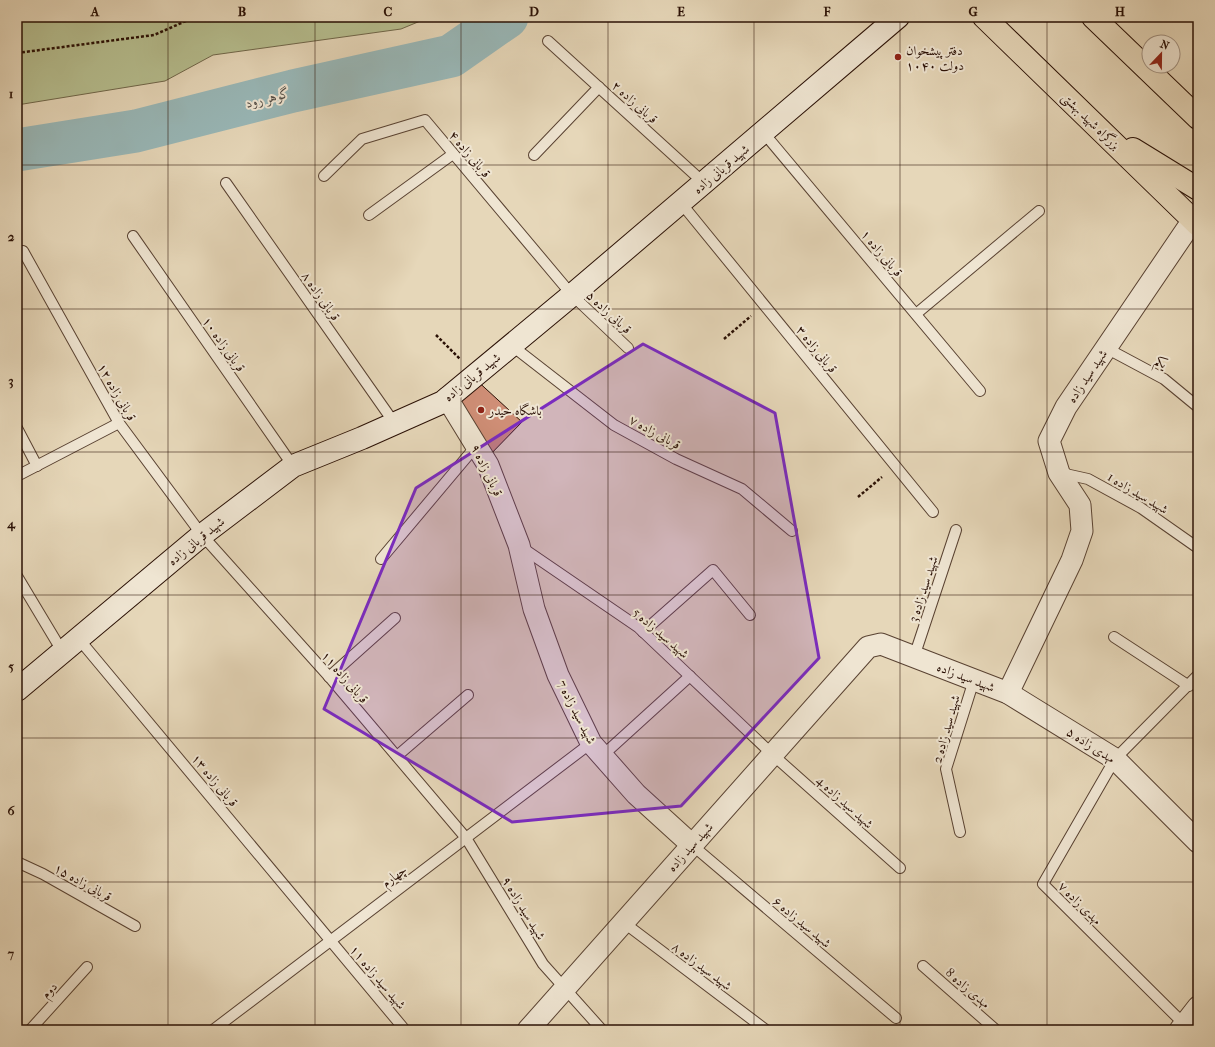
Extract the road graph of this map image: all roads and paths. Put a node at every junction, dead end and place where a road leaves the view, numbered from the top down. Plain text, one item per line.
1 (195, 17) edge
2 (898, 17) edge
3 (984, 17) edge
4 (1093, 17) edge
5 (548, 41) dead end
6 (17, 52) edge
7 (599, 87) junction
8 (1198, 118) edge
9 (1097, 126) junction
10 (763, 132) junction
11 (453, 154) junction
12 (534, 155) dead end
13 (324, 176) dead end
14 (226, 183) dead end
15 (704, 183) junction
16 (1198, 189) edge
17 (681, 202) junction
18 (1039, 211) dead end
19 (369, 215) dead end
20 (1196, 222) edge
21 (133, 236) dead end
22 (23, 251) dead end
23 (572, 295) junction
24 (763, 305) junction
25 (916, 314) junction
26 (436, 335) dead end
27 (724, 339) dead end
28 (512, 345) junction
29 (628, 348) dead end
30 (1106, 348) junction
31 (475, 375) junction
32 (980, 391) dead end
33 (447, 398) junction
34 (1198, 407) edge
35 (119, 423) junction
36 (394, 424) junction
37 (17, 428) edge
38 (476, 446) junction
39 (895, 465) junction
40 (37, 466) junction
41 (293, 466) junction
42 (1060, 473) junction
43 (17, 476) edge
44 (858, 497) dead end
45 (933, 512) dead end
46 (956, 530) dead end
47 (792, 531) dead end
48 (202, 535) junction
49 (520, 545) junction
50 (1198, 548) edge
51 (381, 559) dead end
52 (17, 576) edge
53 (750, 615) dead end
54 (395, 618) dead end
55 (643, 632) junction
56 (1114, 637) dead end
57 (70, 644) junction
58 (914, 657) junction
59 (1198, 675) edge
60 (690, 676) junction
61 (329, 677) junction
62 (974, 680) junction
63 (1189, 686) junction
64 (17, 690) edge
65 (1008, 693) junction
66 (468, 695) dead end
67 (596, 750) junction
68 (773, 755) junction
69 (397, 756) junction
70 (1114, 759) junction
71 (960, 832) dead end
72 (466, 838) junction
73 (1198, 842) edge
74 (692, 846) junction
75 (17, 862) edge
76 (900, 868) dead end
77 (623, 922) junction
78 (135, 926) dead end
79 (330, 940) junction
80 (923, 966) dead end
81 (87, 967) dead end
82 (564, 988) junction
83 (1198, 1007) edge
84 (896, 1018) dead end
85 (1182, 1027) edge
86 (30, 1030) edge
87 (213, 1030) edge
88 (404, 1030) edge
89 (528, 1030) edge
90 (602, 1030) edge
91 (766, 1030) edge
92 (996, 1030) edge

1 - 6 path
2 - 10 street, شهید قربانی زاده
3 - 9 highway, بزرگراه شهید بهشتی
4 - 8 highway
5 - 7 lane, قربانی زاده ۲
7 - 12 lane
7 - 15 lane, قربانی زاده ۲
9 - 16 highway
9 - 20 highway, بزرگراه شهید بهشتی
10 - 15 street, شهید قربانی زاده
10 - 25 lane, قربانی زاده ۱
11 - 13 lane, قربانی زاده ۴
11 - 19 lane
11 - 23 lane, قربانی زاده ۴
14 - 36 lane, قربانی زاده ۸
15 - 17 street, شهید قربانی زاده
17 - 23 street, شهید قربانی زاده
17 - 24 lane, قربانی زاده ۳
18 - 25 lane
20 - 30 street, شهید سید زاده
21 - 41 lane, قربانی زاده ۱۰
22 - 35 lane, قربانی زاده ۱۲
23 - 28 street, شهید قربانی زاده
23 - 29 lane, قربانی زاده ۵
24 - 27 path
24 - 39 lane, قربانی زاده ۳
25 - 32 lane, قربانی زاده ۱
26 - 31 path
28 - 31 street, شهید قربانی زاده
28 - 47 lane, قربانی زاده ۷
30 - 34 lane, یکم
30 - 42 street, شهید سید زاده
31 - 33 street, شهید قربانی زاده
33 - 36 street, شهید قربانی زاده
33 - 38 street, قربانی زاده ۹
35 - 40 lane
35 - 48 lane, قربانی زاده ۱۲
36 - 41 street, شهید قربانی زاده
37 - 40 lane
38 - 49 street, قربانی زاده ۹
38 - 51 lane
39 - 44 path
39 - 45 lane, قربانی زاده ۳
40 - 43 lane
41 - 48 street, شهید قربانی زاده
42 - 50 lane, شهید سید زاده 1
42 - 65 street, شهید سید زاده
46 - 58 lane, شهید سید زاده 3
48 - 57 street, شهید قربانی زاده
48 - 61 lane, قربانی زاده ۱۱
49 - 55 lane, شهید سید زاده 5
49 - 67 street, شهید سید زاده 7
52 - 57 lane, قربانی زاده ۱۳
53 - 55 lane
54 - 61 lane
55 - 60 lane, شهید سید زاده 5
56 - 63 lane
57 - 64 street, شهید قربانی زاده
57 - 79 lane, قربانی زاده ۱۳
58 - 62 street, شهید سید زاده
58 - 68 street, شهید سید زاده
59 - 63 lane
60 - 67 lane, چهارم
60 - 68 lane, شهید سید زاده 5
61 - 69 lane, قربانی زاده ۱۱
62 - 65 street, شهید سید زاده
62 - 71 lane, شهید سید زاده 2
63 - 70 lane
65 - 70 street, مهدی زاده ۵
66 - 69 lane
67 - 72 lane, چهارم
67 - 74 street, شهید سید زاده 7
68 - 74 street, شهید سید زاده
68 - 76 lane, شهید سید زاده 4
69 - 72 lane, قربانی زاده ۱۱
70 - 73 street, مهدی زاده ۵
70 - 85 lane, مهدی زاده ۷
72 - 79 lane, چهارم
72 - 82 lane, شهید سید زاده ۹
74 - 77 street, شهید سید زاده
74 - 84 lane, شهید سید زاده ۶
75 - 78 lane, قربانی زاده ۱۵
77 - 82 street, شهید سید زاده
77 - 91 lane, شهید سید زاده ۸
79 - 87 lane, چهارم
79 - 88 lane, شهید سید زاده ۱۱
80 - 92 lane, مهدی زاده 8
81 - 86 lane, دوم
82 - 89 street, شهید سید زاده
82 - 90 lane, شهید سید زاده ۹
83 - 85 street

